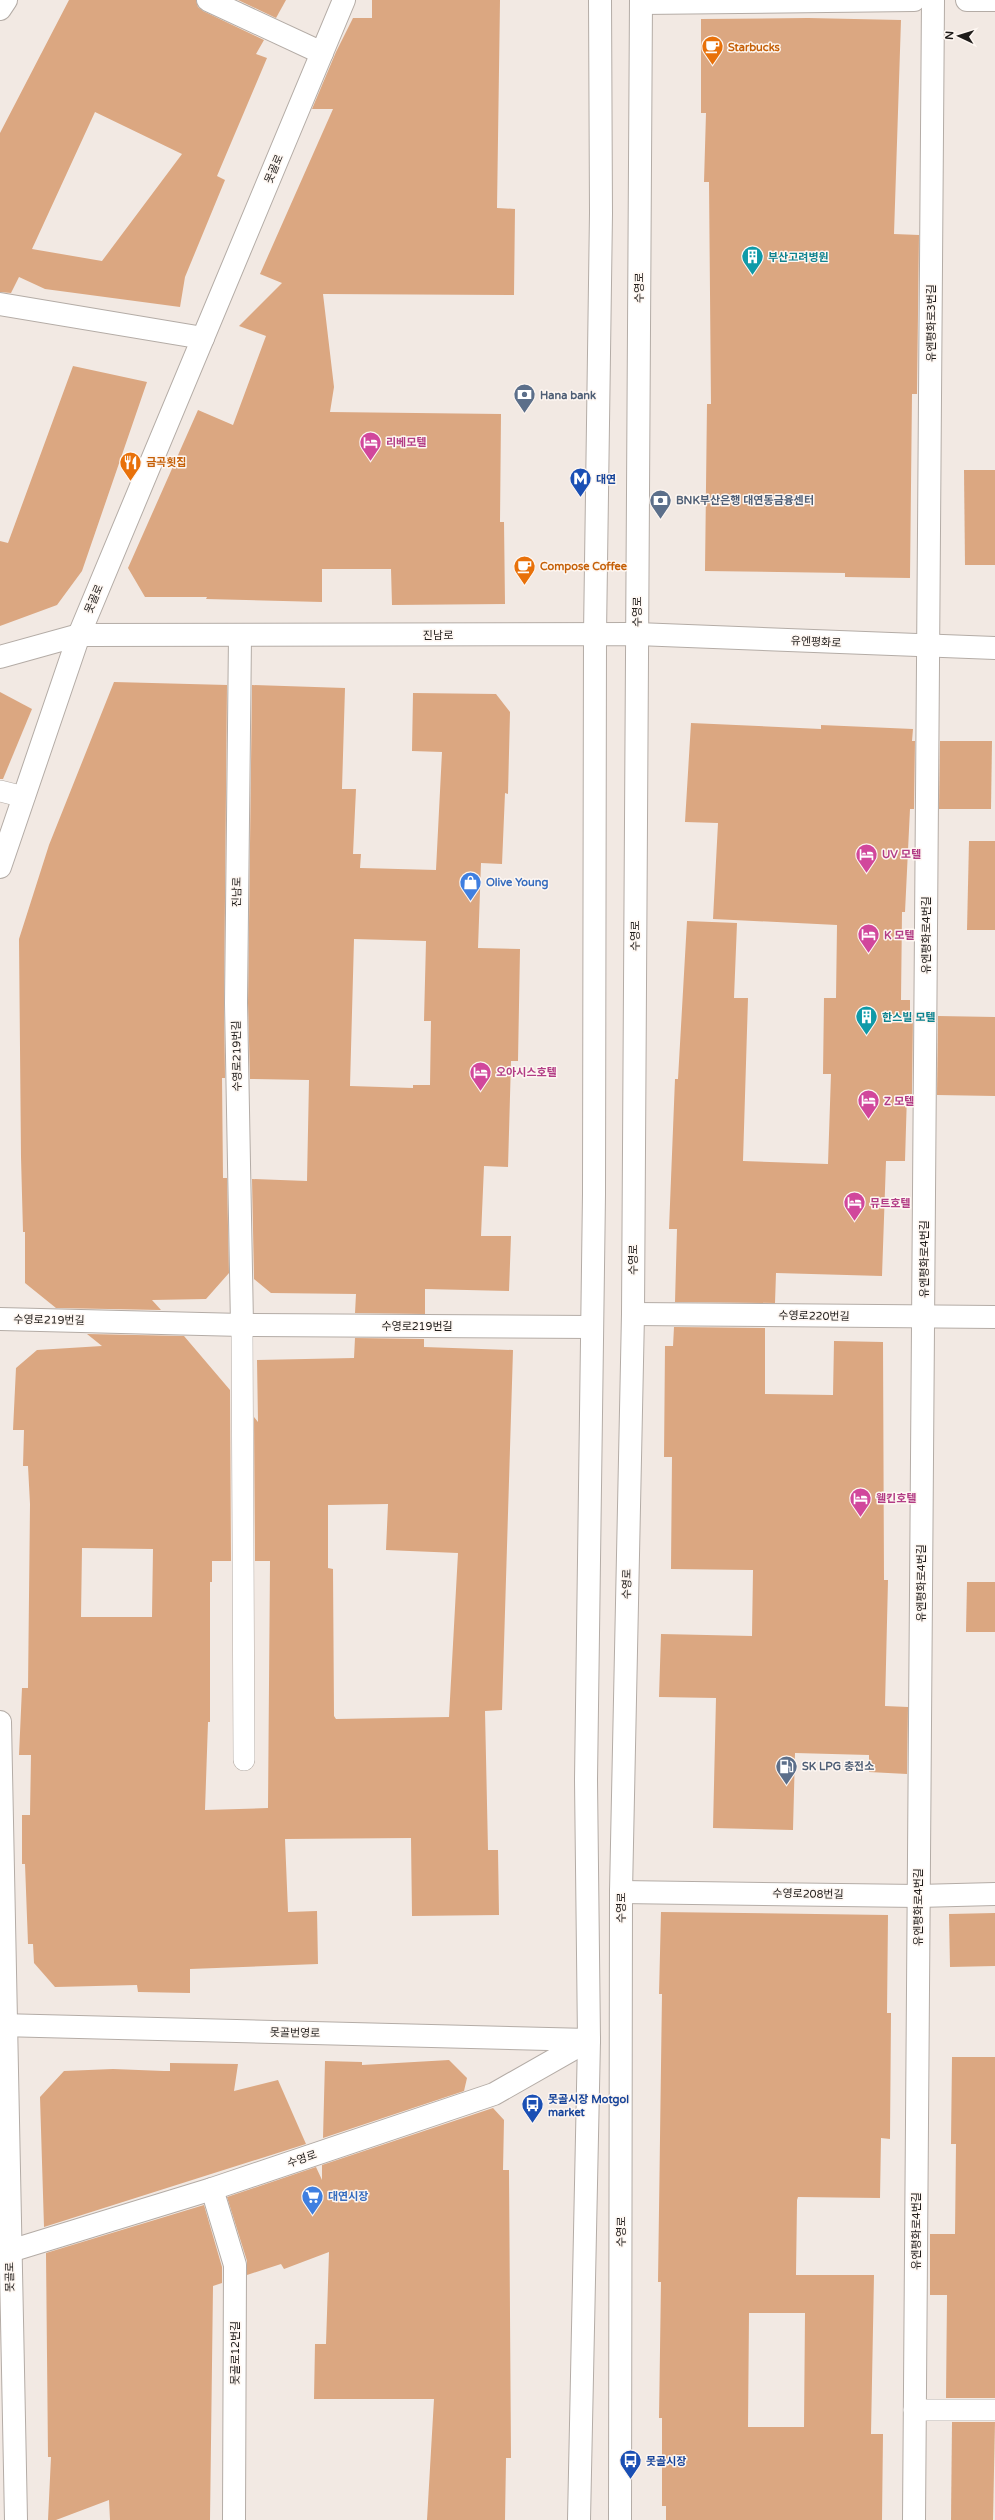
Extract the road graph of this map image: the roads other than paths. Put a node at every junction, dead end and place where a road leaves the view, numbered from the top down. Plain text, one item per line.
1 (6, 0) edge
2 (208, 0) edge
3 (344, 0) edge
4 (600, 0) edge
5 (914, 0) edge
6 (933, 0) edge
7 (967, 0) edge
8 (995, 0) edge
9 (641, 1) edge
10 (0, 10) edge
11 (322, 53) junction
12 (0, 304) edge
13 (203, 338) junction
14 (595, 634) junction
15 (637, 634) junction
16 (79, 635) junction
17 (240, 636) junction
18 (929, 647) junction
19 (995, 648) edge
20 (0, 657) edge
21 (0, 791) edge
22 (24, 797) junction
23 (0, 867) edge
24 (236, 1003) joint
25 (633, 1314) junction
26 (923, 1317) junction
27 (995, 1317) edge
28 (0, 1319) edge
29 (242, 1325) junction
30 (592, 1327) junction
31 (0, 1722) edge
32 (244, 1760) dead end
33 (621, 1892) junction
34 (995, 1894) edge
35 (918, 1896) junction
36 (2, 2026) edge
37 (589, 2040) junction
38 (212, 2189) junction
39 (10, 2251) junction
40 (6, 2334) edge
41 (914, 2410) junction
42 (995, 2410) edge
43 (8, 2460) edge
44 (16, 2520) edge
45 (234, 2520) edge
46 (579, 2520) edge
47 (620, 2520) edge
48 (914, 2520) edge

1 - 10 street
2 - 11 street
3 - 11 street, 못골로
4 - 14 street
5 - 9 street
6 - 18 street, 유엔평화로3번길
7 - 8 street
9 - 15 street, 수영로
11 - 13 street, 못골로
12 - 13 street
13 - 16 street, 못골로
14 - 15 street, 진남로
14 - 17 street, 진남로
14 - 30 street
15 - 18 street, 유엔평화로
15 - 25 street, 수영로
16 - 17 street, 진남로
16 - 20 street, 진남로
16 - 22 street, 못골로
17 - 24 street, 진남로
18 - 19 street, 유엔평화로
18 - 26 street, 유엔평화로4번길
21 - 22 lane
22 - 23 street, 못골로
24 - 29 street, 수영로219번길
25 - 26 street, 수영로220번길
25 - 33 street, 수영로
26 - 27 street, 수영로220번길
26 - 35 street, 유엔평화로4번길
28 - 29 street, 수영로219번길
29 - 30 street, 수영로219번길
29 - 32 lane
30 - 37 street
31 - 36 street, 못골로
33 - 35 street, 수영로208번길
33 - 47 street, 수영로
34 - 35 street, 수영로208번길
35 - 41 street, 유엔평화로4번길
36 - 37 street, 못골번영로
36 - 39 street, 못골로
37 - 38 street, 수영로
37 - 46 street
38 - 39 street, 수영로
38 - 45 street, 못골로12번길
39 - 40 street, 못골로
40 - 43 street, 못골로
41 - 42 lane
41 - 48 street, 유엔평화로4번길
43 - 44 street, 못골로

